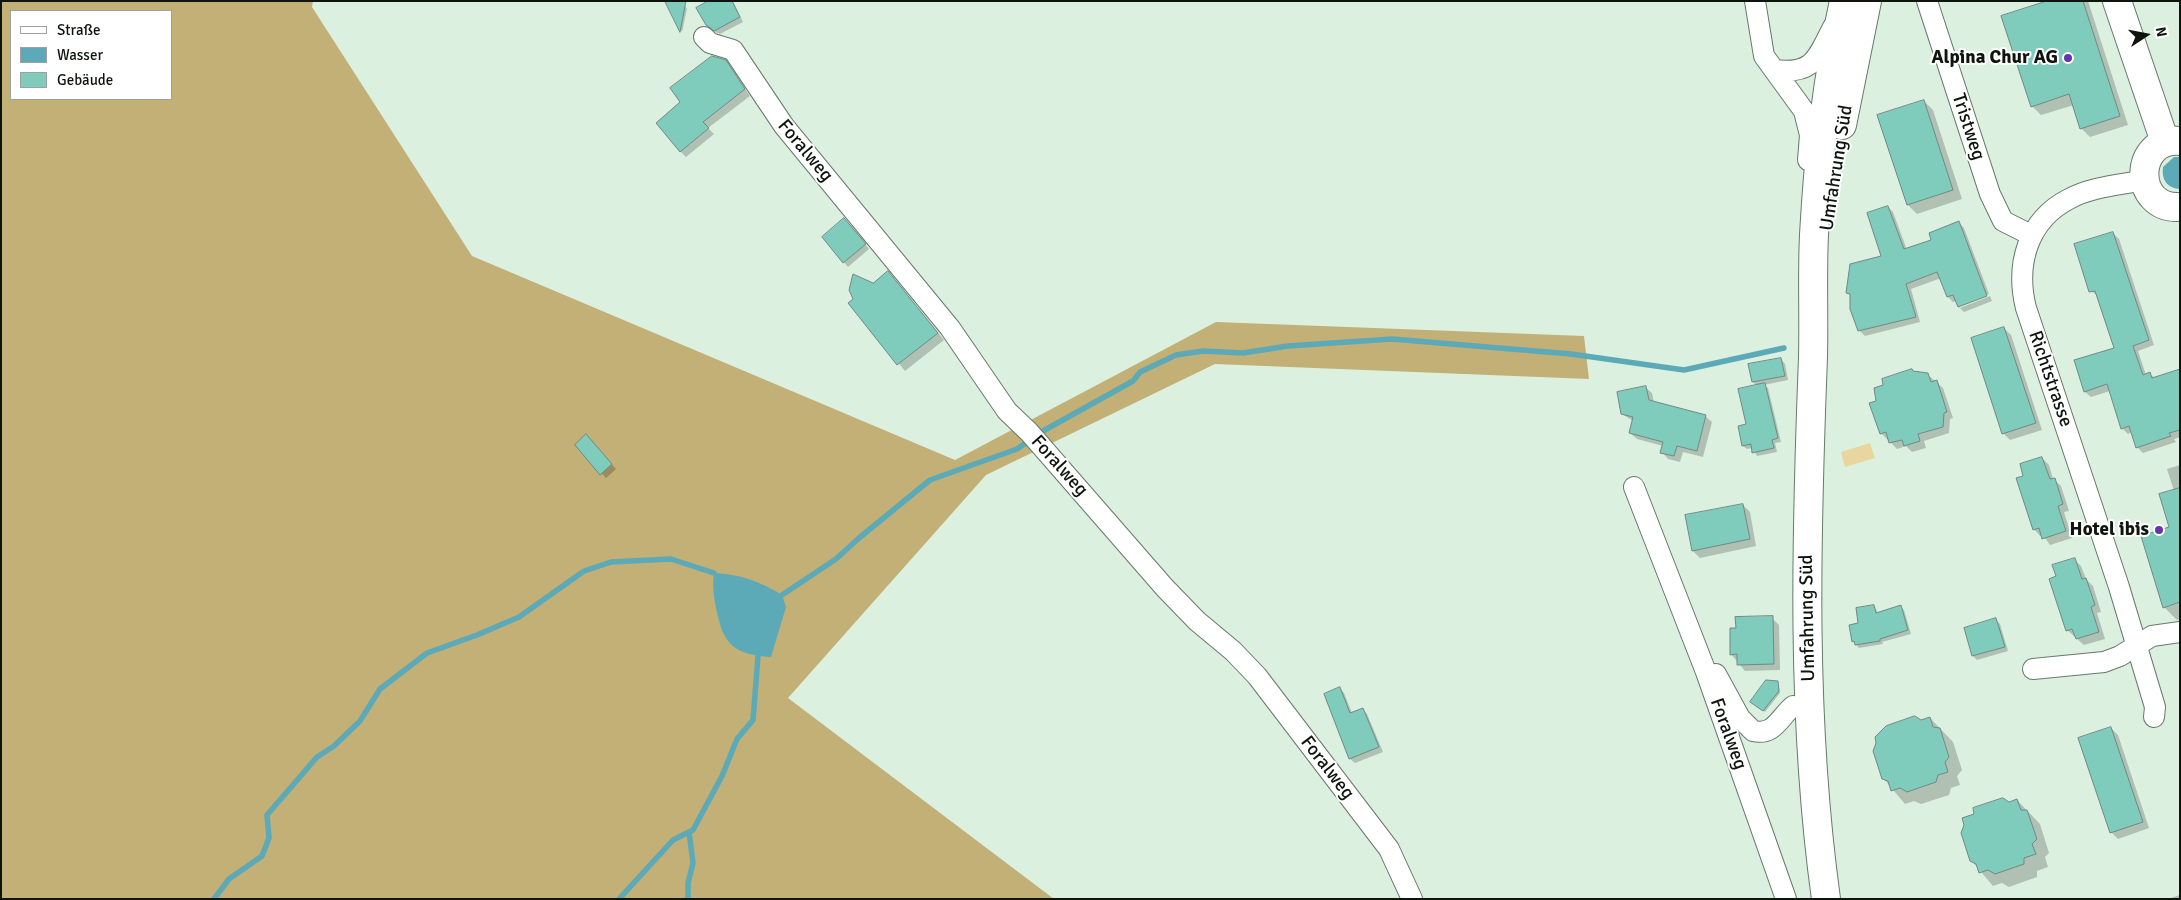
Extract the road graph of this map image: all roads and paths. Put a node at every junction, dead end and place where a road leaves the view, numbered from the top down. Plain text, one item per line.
1 (1755, 1) edge
2 (1927, 1) edge
3 (2117, 1) edge
4 (1851, 4) edge
5 (704, 37) dead end
6 (1774, 70) junction
7 (2173, 142) edge
8 (2144, 180) junction
9 (2180, 207) edge
10 (1814, 235) junction
11 (2031, 235) junction
12 (1813, 337) junction
13 (1634, 487) dead end
14 (2180, 632) edge
15 (2137, 645) junction
16 (2033, 669) dead end
17 (1706, 672) junction
18 (1793, 706) dead end
19 (2154, 717) dead end
20 (1412, 899) edge
21 (1786, 899) edge
22 (1826, 899) edge

1 - 6 street
2 - 11 street, Tristweg
3 - 7 main road
4 - 6 street
4 - 10 main road, Umfahrung Süd
4 - 12 main road, Umfahrung Süd
5 - 20 street, Foralweg
6 - 10 street
7 - 8 main road
8 - 9 main road
8 - 11 street, Richtstrasse
10 - 12 main road, Umfahrung Süd
11 - 15 street, Richtstrasse
12 - 22 main road, Umfahrung Süd
13 - 17 street, Foralweg
14 - 15 street
15 - 16 street
15 - 19 street, Richtstrasse
17 - 18 street
17 - 21 street, Foralweg

